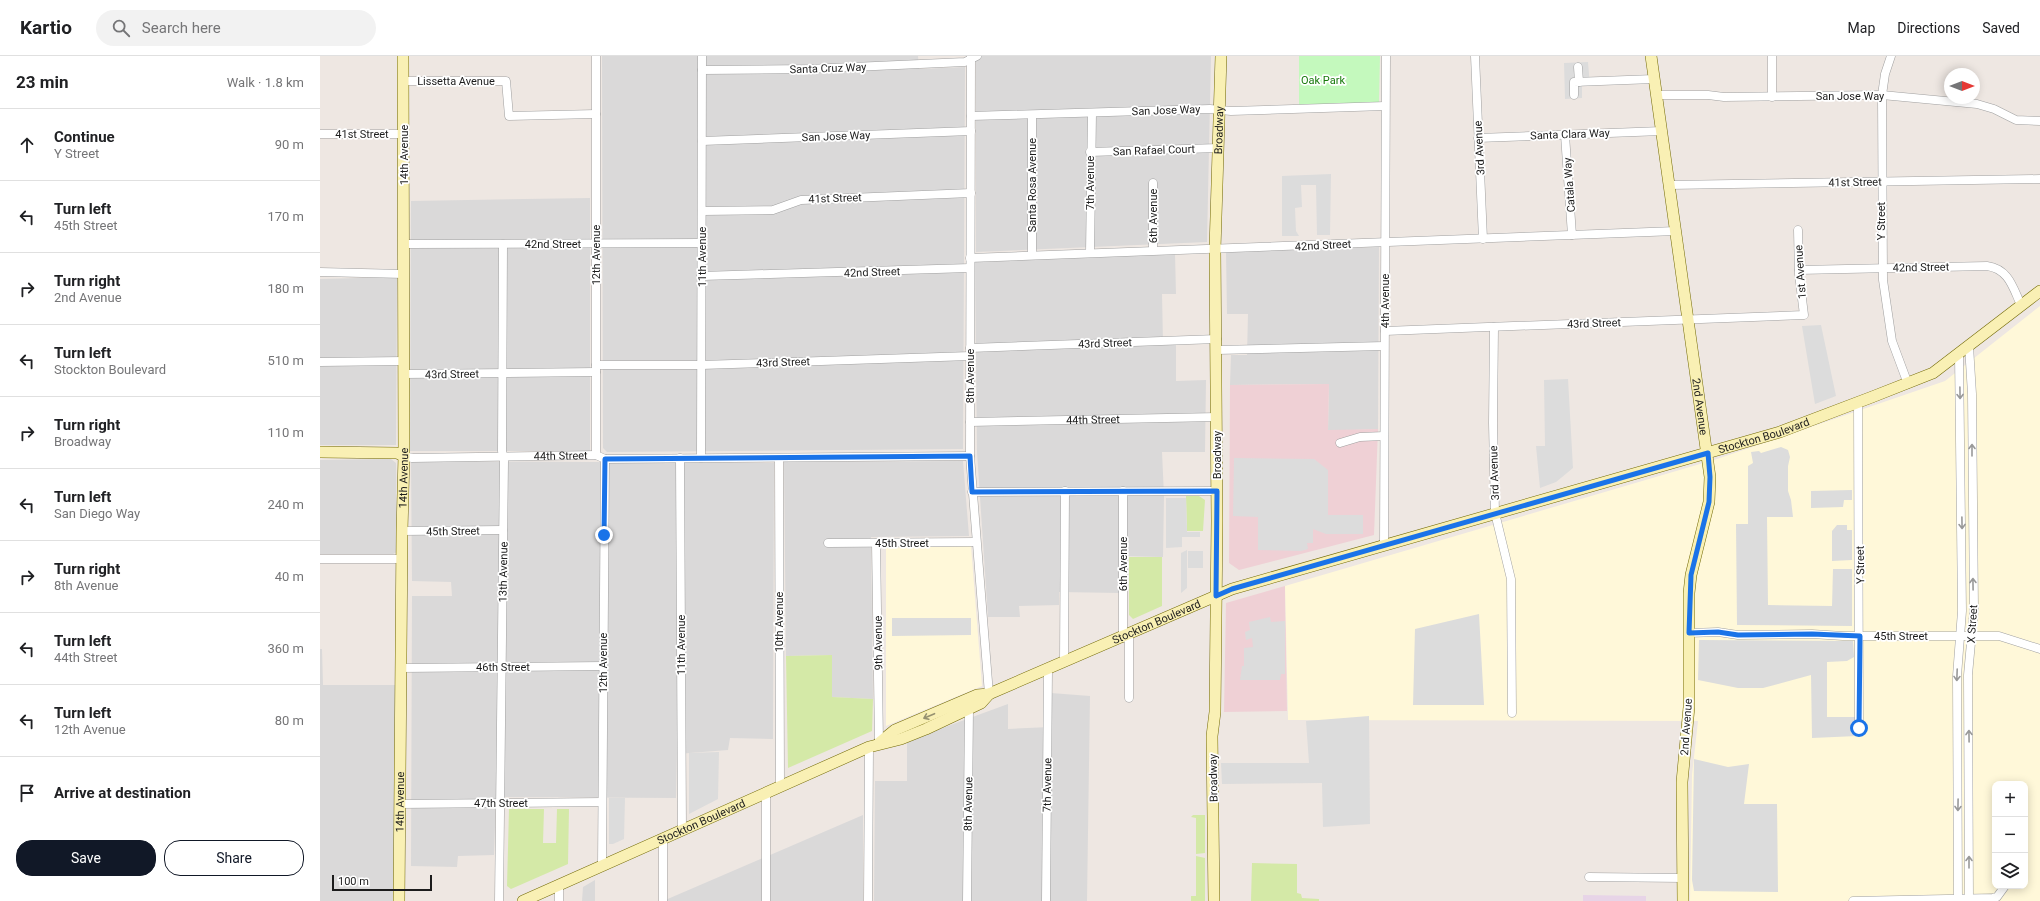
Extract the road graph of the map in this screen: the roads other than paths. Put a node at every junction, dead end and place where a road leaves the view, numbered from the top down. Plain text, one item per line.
1 (403, 56) edge
2 (596, 56) edge
3 (702, 56) edge
4 (1221, 56) edge
5 (1386, 56) edge
6 (1475, 56) edge
7 (1651, 56) edge
8 (1772, 56) edge
9 (1891, 56) edge
10 (973, 57) edge
11 (1578, 67) dead end
12 (702, 70) junction
13 (1654, 80) junction
14 (403, 81) junction
15 (1579, 82) junction
16 (1574, 95) dead end
17 (1656, 95) junction
18 (1882, 95) junction
19 (1772, 97) junction
20 (1385, 106) junction
21 (1219, 110) junction
22 (1092, 113) junction
23 (596, 114) junction
24 (1032, 115) junction
25 (971, 116) junction
26 (2040, 121) edge
27 (971, 131) junction
28 (1662, 131) junction
29 (320, 134) edge
30 (404, 134) junction
31 (1565, 135) junction
32 (1478, 138) junction
33 (702, 141) junction
34 (1218, 148) junction
35 (1090, 152) junction
36 (2040, 179) edge
37 (1881, 182) junction
38 (1153, 183) dead end
39 (1669, 186) junction
40 (971, 193) junction
41 (702, 211) junction
42 (1798, 230) dead end
43 (1676, 231) junction
44 (1572, 235) junction
45 (1483, 239) junction
46 (1385, 242) junction
47 (702, 243) junction
48 (404, 244) junction
49 (503, 244) junction
50 (596, 244) junction
51 (1215, 249) junction
52 (1153, 250) junction
53 (1090, 253) junction
54 (1032, 255) junction
55 (970, 258) junction
56 (970, 268) junction
57 (1882, 268) junction
58 (1799, 270) junction
59 (320, 272) edge
60 (404, 274) junction
61 (702, 276) junction
62 (2040, 291) edge
63 (2021, 305) junction
64 (1804, 315) joint
65 (1689, 320) junction
66 (1494, 327) junction
67 (1385, 331) junction
68 (1217, 345) junction
69 (1384, 346) junction
70 (1969, 346) junction
71 (970, 352) junction
72 (1959, 354) junction
73 (404, 361) junction
74 (320, 362) edge
75 (702, 365) junction
76 (596, 369) junction
77 (503, 373) junction
78 (404, 374) junction
79 (1908, 384) junction
80 (1858, 403) junction
81 (1217, 417) junction
82 (970, 422) junction
83 (1384, 436) junction
84 (1340, 443) dead end
85 (320, 452) edge
86 (1708, 453) junction
87 (596, 455) junction
88 (404, 456) junction
89 (503, 456) junction
90 (970, 456) junction
91 (680, 458) junction
92 (702, 458) junction
93 (778, 458) junction
94 (605, 459) junction
95 (1065, 491) junction
96 (1123, 491) junction
97 (1217, 491) junction
98 (972, 492) junction
99 (1495, 513) junction
100 (503, 530) junction
101 (402, 531) junction
102 (976, 542) junction
103 (828, 543) dead end
104 (876, 543) junction
105 (1384, 546) junction
106 (320, 559) edge
107 (402, 559) junction
108 (1216, 596) junction
109 (1689, 633) junction
110 (1126, 636) junction
111 (1860, 636) junction
112 (1960, 636) junction
113 (1970, 636) junction
114 (2040, 649) edge
115 (1064, 662) junction
116 (603, 666) junction
117 (502, 667) junction
118 (402, 668) junction
119 (1048, 669) junction
120 (989, 694) junction
121 (1129, 698) dead end
122 (969, 708) junction
123 (1512, 713) dead end
124 (1859, 728) dead end
125 (874, 745) junction
126 (780, 787) junction
127 (766, 793) junction
128 (602, 802) junction
129 (500, 803) junction
130 (400, 804) junction
131 (682, 831) junction
132 (663, 839) junction
133 (602, 866) junction
134 (1589, 877) dead end
135 (1683, 878) junction
136 (559, 885) junction
137 (2003, 889) edge
138 (1958, 900) edge
139 (1970, 900) edge
140 (400, 901) edge
141 (499, 901) edge
142 (523, 901) edge
143 (559, 901) edge
144 (663, 901) edge
145 (766, 901) edge
146 (868, 901) edge
147 (967, 901) edge
148 (1046, 901) edge
149 (1214, 901) edge
150 (1683, 901) edge
151 (1853, 901) edge

1 - 14 main road, 14th Avenue
2 - 23 street, 12th Avenue
3 - 12 street, 11th Avenue
4 - 21 main road, Broadway
5 - 20 street, 4th Avenue
6 - 32 street, 3rd Avenue
7 - 13 main road, 2nd Avenue
8 - 19 street
9 - 18 street, Y Street
10 - 12 street, Santa Cruz Way
10 - 25 street, 8th Avenue
11 - 15 street
12 - 33 street, 11th Avenue
13 - 15 street
13 - 17 main road, 2nd Avenue
14 - 23 street, Lissetta Avenue
14 - 30 main road, 14th Avenue
15 - 16 street
17 - 19 street, San Jose Way
17 - 28 main road, 2nd Avenue
18 - 19 street, San Jose Way
18 - 26 street, San Jose Way
18 - 37 street, Y Street
20 - 21 street, San Jose Way
20 - 46 street, 4th Avenue
21 - 22 street, San Jose Way
21 - 34 main road, Broadway
22 - 24 street, San Jose Way
22 - 35 street, 7th Avenue
23 - 50 street, 12th Avenue
24 - 25 street, San Jose Way
24 - 54 street, Santa Rosa Avenue
25 - 27 street, 8th Avenue
27 - 33 street, San Jose Way
27 - 40 street, 8th Avenue
28 - 31 street, Santa Clara Way
28 - 39 main road, 2nd Avenue
29 - 30 street, 41st Street
30 - 48 main road, 14th Avenue
31 - 32 street, Santa Clara Way
31 - 44 street, Catala Way
32 - 45 street, 3rd Avenue
33 - 41 street, 11th Avenue
34 - 35 street, San Rafael Court
34 - 51 main road, Broadway
35 - 53 street, 7th Avenue
36 - 37 street, 41st Street
37 - 39 street, 41st Street
37 - 57 street, Y Street
38 - 52 street, 6th Avenue
39 - 43 main road, 2nd Avenue
40 - 41 street, 41st Street
40 - 55 street, 8th Avenue
41 - 47 street, 11th Avenue
42 - 58 street, 1st Avenue
43 - 44 street, 42nd Street
43 - 65 main road, 2nd Avenue
44 - 45 street, 42nd Street
45 - 46 street, 42nd Street
46 - 51 street, 42nd Street
46 - 67 street, 4th Avenue
47 - 50 street, 42nd Street
47 - 61 street, 11th Avenue
48 - 49 street, 42nd Street
48 - 60 main road, 14th Avenue
49 - 50 street, 42nd Street
49 - 77 street, 13th Avenue
50 - 76 street, 12th Avenue
51 - 52 street, 42nd Street
51 - 68 main road, Broadway
52 - 53 street, 42nd Street
53 - 54 street, 42nd Street
54 - 55 street, 42nd Street
55 - 56 street, 8th Avenue
56 - 61 street, 42nd Street
56 - 71 street, 8th Avenue
57 - 58 street, 42nd Street
57 - 63 street, 42nd Street
57 - 79 street, Y Street
58 - 64 street, 1st Avenue
59 - 60 street
60 - 73 main road, 14th Avenue
61 - 75 street, 11th Avenue
62 - 63 main road, Stockton Boulevard
63 - 70 main road, Stockton Boulevard
64 - 65 street, 43rd Street
65 - 66 street, 43rd Street
65 - 86 main road, 2nd Avenue
66 - 67 street, 43rd Street
66 - 99 street, 3rd Avenue
67 - 69 street, 4th Avenue
68 - 69 street, 43rd Street
68 - 71 street, 43rd Street
68 - 81 main road, Broadway
69 - 83 street, 4th Avenue
70 - 72 main road, Stockton Boulevard
113 -> 70 street, X Street
71 - 75 street, 43rd Street
71 - 82 street, 8th Avenue
72 - 79 main road, Stockton Boulevard
72 -> 112 street, X Street
73 - 74 street
73 - 78 main road, 14th Avenue
75 - 76 street, 43rd Street
75 - 92 street, 11th Avenue
76 - 77 street, 43rd Street
76 - 87 street, 12th Avenue
77 - 78 street, 43rd Street
77 - 89 street, 13th Avenue
78 - 88 main road, 14th Avenue
79 - 80 main road, Stockton Boulevard
80 - 86 main road, Stockton Boulevard
80 - 111 street, Y Street
81 - 82 street, 44th Street
81 - 97 main road, Broadway
82 - 90 street, 8th Avenue
83 - 84 street
83 - 105 street, 4th Avenue
85 - 88 main road, 44th Street
86 - 99 main road, Stockton Boulevard
86 - 109 main road, 2nd Avenue
87 - 89 street, 44th Street
87 - 94 street, 44th Street
88 - 89 street, 44th Street
88 - 101 main road, 14th Avenue
89 - 100 street, 13th Avenue
90 - 93 street, 44th Street
90 - 98 street, 8th Avenue
91 - 92 street, 44th Street
91 - 94 street, 44th Street
91 - 131 street, 11th Avenue
92 - 93 street, 44th Street
93 - 126 street, 10th Avenue
94 - 116 street, 12th Avenue
95 - 96 street
95 - 98 street
95 - 115 street
96 - 97 street
96 - 110 street, 6th Avenue
97 - 108 main road, Broadway
98 - 102 street, 8th Avenue
99 - 105 main road, Stockton Boulevard
99 - 123 street, 3rd Avenue
100 - 101 street, 45th Street
100 - 117 street, 13th Avenue
101 - 107 main road, 14th Avenue
102 - 104 street, 45th Street
102 - 120 street, 8th Avenue
103 - 104 street, 45th Street
104 - 125 street, 9th Avenue
105 - 108 main road, Stockton Boulevard
106 - 107 street
107 - 118 main road, 14th Avenue
108 - 110 main road, Stockton Boulevard
108 - 149 main road, Broadway
109 - 111 street, 45th Street
109 - 135 main road, 2nd Avenue
110 - 115 main road, Stockton Boulevard
110 - 121 street, 6th Avenue
111 - 112 street, 45th Street
111 - 124 street, Y Street
112 - 113 street, 45th Street
112 -> 138 street, X Street
113 - 114 street, 45th Street
139 -> 113 street, X Street
115 - 119 main road, Stockton Boulevard
116 - 117 street, 46th Street
116 - 128 street, 12th Avenue
117 - 118 street, 46th Street
117 - 129 street, 13th Avenue
118 - 130 main road, 14th Avenue
119 - 120 main road, Stockton Boulevard
119 - 148 street, 7th Avenue
120 - 122 main road, Stockton Boulevard
120 -> 125 main road, Stockton Boulevard
122 - 125 main road, Stockton Boulevard
122 - 147 street, 8th Avenue
125 - 126 main road, Stockton Boulevard
125 - 146 street, 9th Avenue
126 - 127 main road, Stockton Boulevard
127 - 131 main road, Stockton Boulevard
127 - 145 street
128 - 129 street, 47th Street
128 - 133 street, 12th Avenue
129 - 130 street, 47th Street
129 - 141 street, 13th Avenue
130 - 140 main road, 14th Avenue
131 - 132 main road, Stockton Boulevard
132 - 133 main road, Stockton Boulevard
132 - 144 street
133 - 136 main road, Stockton Boulevard
134 - 135 street
135 - 150 main road, 2nd Avenue
136 - 142 main road, Stockton Boulevard
136 - 143 street
137 - 139 street
138 - 139 street
138 - 151 street

